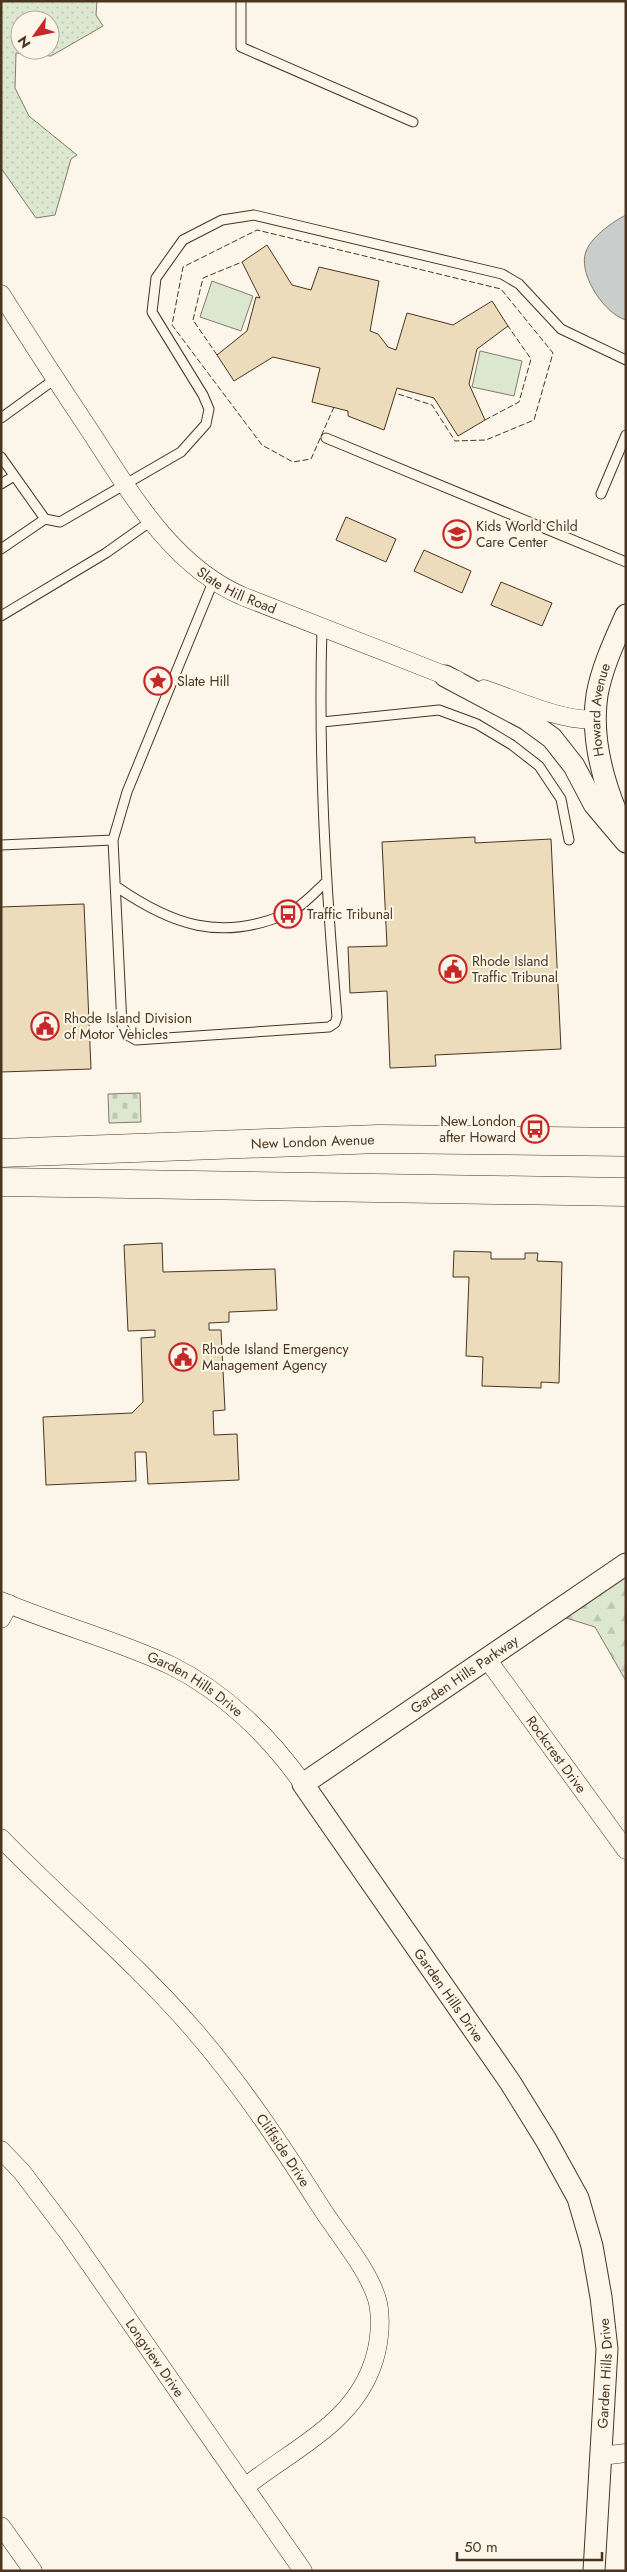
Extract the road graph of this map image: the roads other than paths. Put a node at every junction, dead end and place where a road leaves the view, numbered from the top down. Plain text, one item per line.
1 (240, 1) edge
2 (413, 122) dead end
3 (1, 294) edge
4 (626, 360) edge
5 (55, 379) junction
6 (1, 418) edge
7 (626, 435) edge
8 (326, 438) dead end
9 (1, 457) edge
10 (14, 476) junction
11 (1, 484) edge
12 (125, 484) junction
13 (601, 494) dead end
14 (45, 519) junction
15 (152, 521) junction
16 (1, 549) edge
17 (626, 562) edge
18 (213, 582) junction
19 (626, 615) edge
20 (1, 616) edge
21 (322, 628) junction
22 (445, 676) junction
23 (596, 719) junction
24 (322, 722) junction
25 (626, 835) edge
26 (113, 840) junction
27 (569, 840) dead end
28 (626, 842) edge
29 (1, 845) edge
30 (325, 884) junction
31 (117, 887) junction
32 (626, 1142) edge
33 (1, 1153) edge
34 (1, 1182) edge
35 (626, 1192) edge
36 (626, 1564) edge
37 (4, 1608) edge
38 (486, 1659) junction
39 (304, 1784) junction
40 (1, 1838) edge
41 (626, 1850) edge
42 (1, 2150) edge
43 (626, 2453) edge
44 (602, 2456) junction
45 (245, 2487) junction
46 (1, 2526) edge
47 (32, 2571) edge
48 (303, 2571) edge
49 (594, 2571) edge

1 - 2 lane
3 - 5 street, Slate Hill Road
4 - 12 lane
5 - 6 lane
5 - 12 street, Slate Hill Road
7 - 13 lane
8 - 17 lane
9 - 10 lane
10 - 11 lane
10 - 14 lane
12 - 14 lane
12 - 15 street, Slate Hill Road
14 - 16 lane
15 - 18 street, Slate Hill Road
15 - 20 lane
18 - 21 street, Slate Hill Road
18 - 26 lane
19 - 23 street, Howard Avenue
21 - 22 street, Slate Hill Road
21 - 24 lane
22 - 23 street, Slate Hill Road
22 - 28 street
23 - 25 street, Howard Avenue
24 - 27 lane
24 - 30 lane
26 - 29 lane
26 - 31 lane
30 - 31 lane
30 - 31 lane
32 - 33 main road, New London Avenue
34 - 35 main road
36 - 38 street, Garden Hills Parkway
37 - 39 street, Garden Hills Drive
38 - 39 street, Garden Hills Parkway
38 - 41 street, Rockcrest Drive
39 - 44 street, Garden Hills Drive
40 - 45 street, Cliffside Drive
42 - 45 street, Longview Drive
43 - 44 street
44 - 49 street, Garden Hills Drive
45 - 48 street, Longview Drive
46 - 47 street

